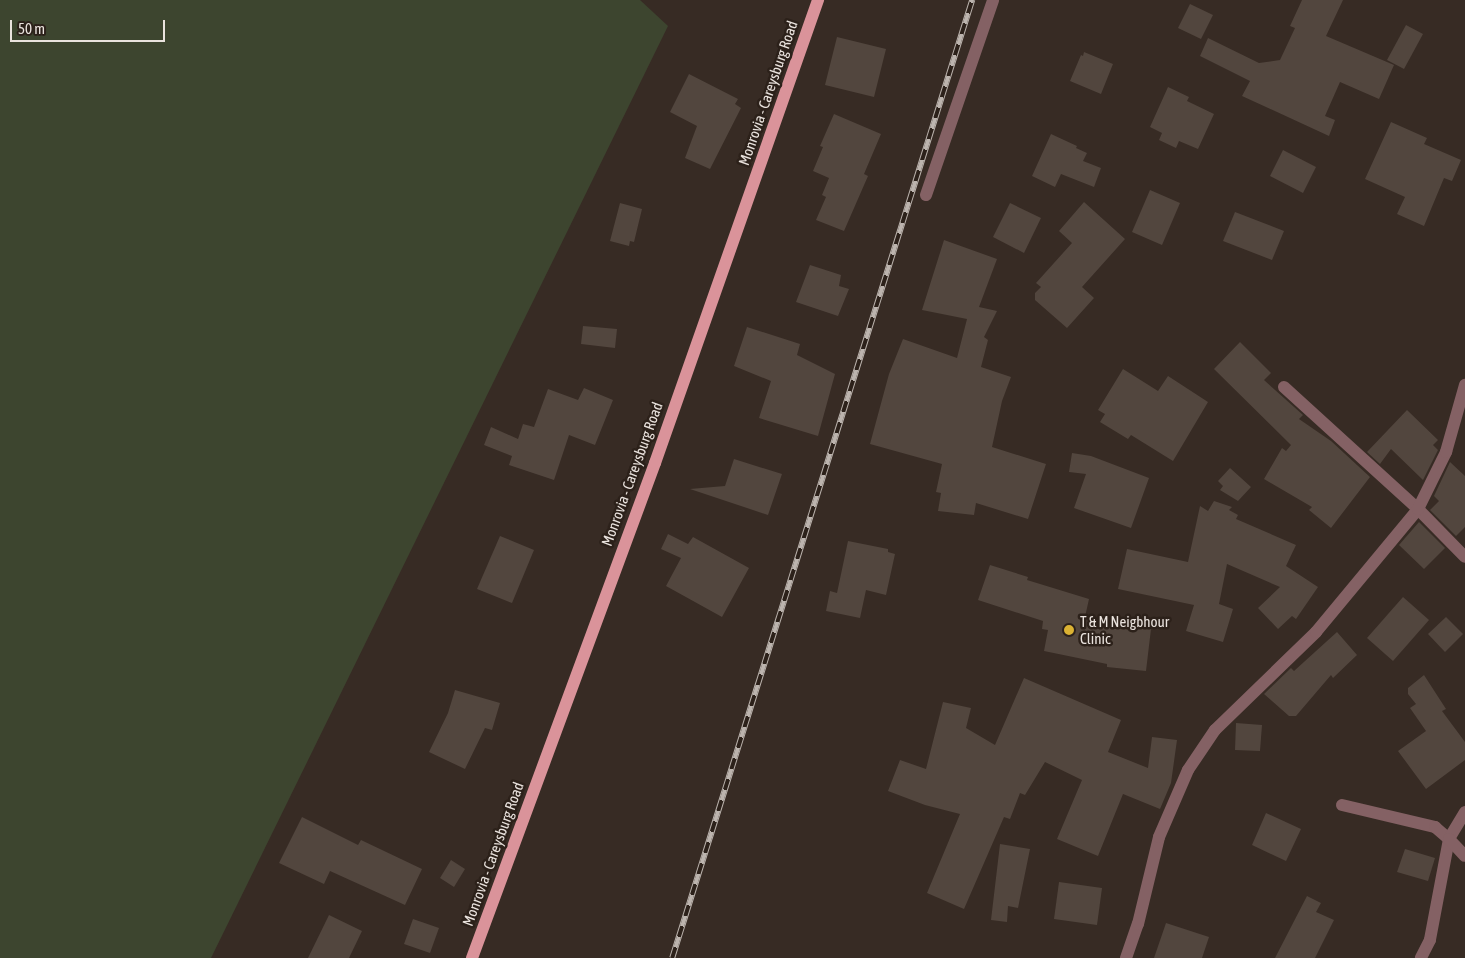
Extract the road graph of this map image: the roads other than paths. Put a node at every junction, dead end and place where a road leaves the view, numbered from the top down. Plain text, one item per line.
1 (818, 0) edge
2 (993, 0) edge
3 (926, 195) dead end
4 (1465, 385) edge
5 (1284, 387) dead end
6 (1418, 509) junction
7 (1465, 557) edge
8 (1342, 805) dead end
9 (1465, 812) edge
10 (1449, 839) junction
11 (1465, 856) edge
12 (472, 958) edge
13 (1126, 958) edge
14 (1421, 958) edge

1 - 12 main road, Monrovia - Careysburg Road
2 - 3 street
4 - 6 street
5 - 6 street
6 - 7 street
6 - 13 street
8 - 10 street
9 - 10 street
10 - 11 street
10 - 14 street

